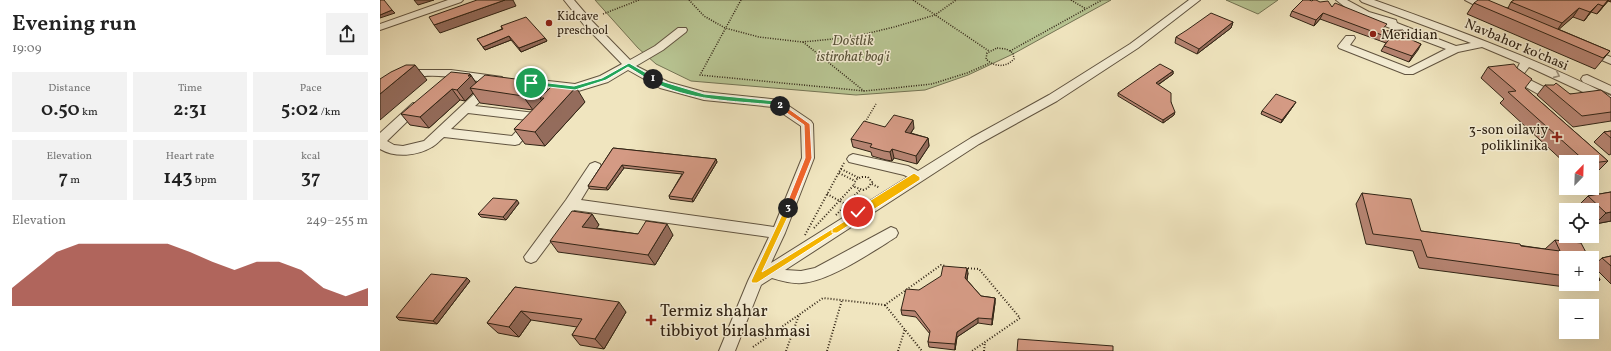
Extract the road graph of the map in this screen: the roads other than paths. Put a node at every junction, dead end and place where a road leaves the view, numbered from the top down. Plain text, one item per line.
1 (458, 0) edge
2 (569, 0) edge
3 (1195, 0) edge
4 (1341, 0) edge
5 (1365, 0) edge
6 (1385, 0) edge
7 (1470, 0) edge
8 (1498, 12) edge
9 (1385, 22) junction
10 (1431, 24) junction
11 (380, 27) edge
12 (682, 30) dead end
13 (1350, 38) dead end
14 (1484, 44) junction
15 (1455, 49) junction
16 (1583, 49) edge
17 (1611, 61) edge
18 (1526, 62) junction
19 (629, 64) junction
20 (451, 74) junction
21 (497, 79) junction
22 (440, 85) edge
23 (565, 87) junction
24 (1611, 90) edge
25 (1542, 91) dead end
26 (380, 96) edge
27 (555, 97) edge
28 (424, 100) edge
29 (1611, 101) edge
30 (545, 107) edge
31 (465, 109) junction
32 (535, 117) junction
33 (441, 132) junction
34 (380, 141) edge
35 (849, 160) road end
36 (595, 167) dead end
37 (918, 178) junction
38 (571, 204) junction
39 (778, 233) junction
40 (891, 233) dead end
41 (531, 257) dead end
42 (770, 271) junction
43 (755, 281) junction
44 (727, 351) edge

1 - 11 street
2 - 19 street
3 - 37 street
4 - 9 street
5 - 10 street, Navbahor ko'chasi
6 - 24 street, Navbahor ko'chasi
7 - 8 street
9 - 10 street
9 - 15 street
10 - 14 street, Navbahor ko'chasi
12 - 19 street
13 - 15 street
14 - 15 street
14 - 18 street, Navbahor ko'chasi
16 - 17 street
18 - 25 street
18 -> 29 street, Navbahor ko'chasi
19 - 23 street
19 - 39 street
20 - 21 street
20 - 22 street
20 - 26 street
21 - 23 street
21 - 31 street
23 - 27 street
28 - 34 street
30 - 32 street
31 - 32 street
31 - 33 street
32 - 33 street
33 - 34 street
35 - 37 street
36 - 38 street
37 - 42 street
38 - 39 street
38 - 41 street
39 - 43 street
40 - 42 street
42 - 43 street
43 - 44 street

